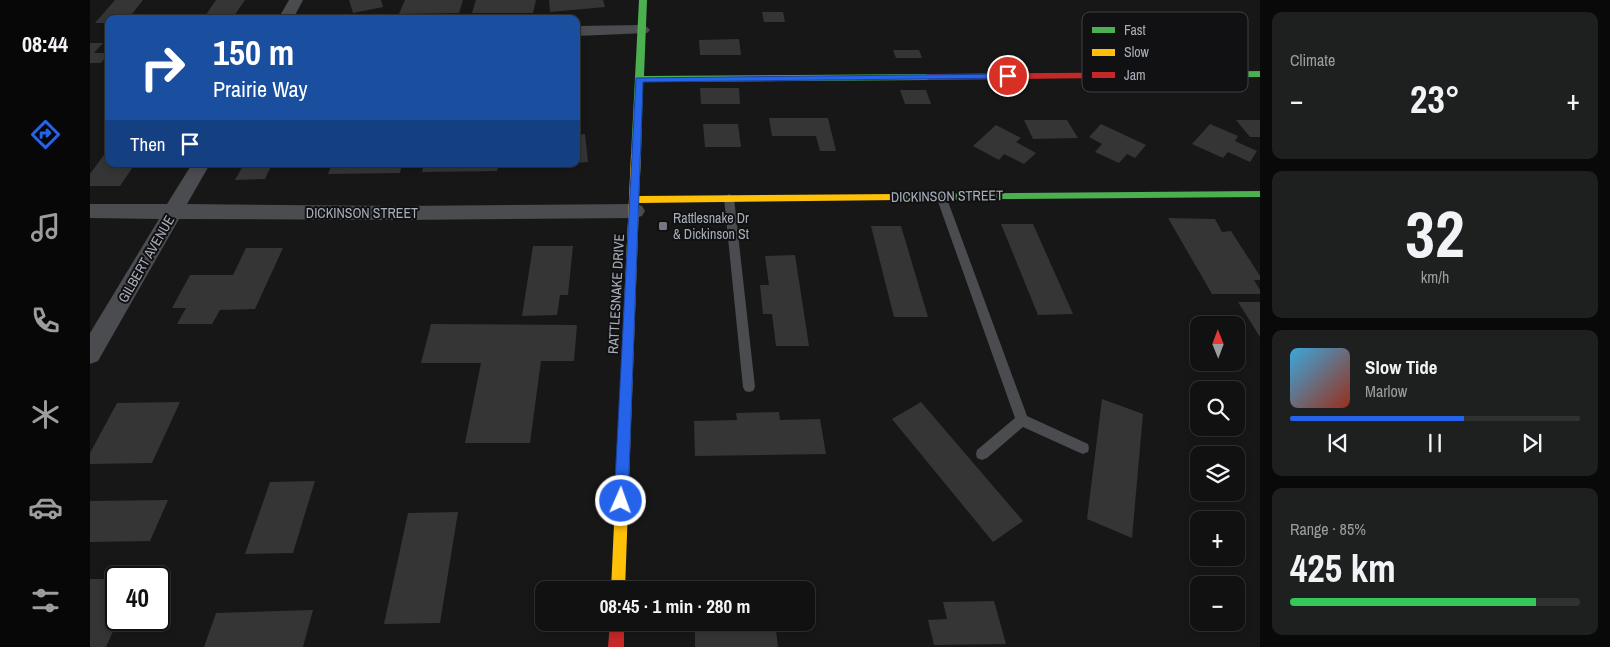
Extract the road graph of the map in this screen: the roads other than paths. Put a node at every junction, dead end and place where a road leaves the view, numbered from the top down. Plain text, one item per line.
1 (296, 0) edge
2 (643, 0) edge
3 (287, 15) edge
4 (580, 30) edge
5 (642, 30) junction
6 (1082, 76) edge
7 (639, 80) junction
8 (199, 167) edge
9 (1260, 194) edge
10 (941, 196) junction
11 (729, 198) junction
12 (635, 205) junction
13 (90, 211) edge
14 (174, 211) junction
15 (90, 354) edge
16 (749, 387) dead end
17 (1022, 420) junction
18 (1083, 448) dead end
19 (982, 454) dead end
20 (618, 581) edge
21 (617, 631) edge
22 (616, 647) edge

1 - 3 street
2 - 5 street, RATTLESNAKE DRIVE
4 - 5 street
5 - 7 street, RATTLESNAKE DRIVE
6 - 7 street
7 - 12 street, RATTLESNAKE DRIVE
8 - 14 street, GILBERT AVENUE
9 - 10 street, DICKINSON STREET
10 - 11 street, DICKINSON STREET
10 - 17 lane
11 - 12 street, DICKINSON STREET
11 - 16 lane
12 - 14 street, DICKINSON STREET
12 - 20 street, RATTLESNAKE DRIVE
13 - 14 street, DICKINSON STREET
14 - 15 street, GILBERT AVENUE
17 - 18 lane
17 - 19 lane
21 - 22 street

